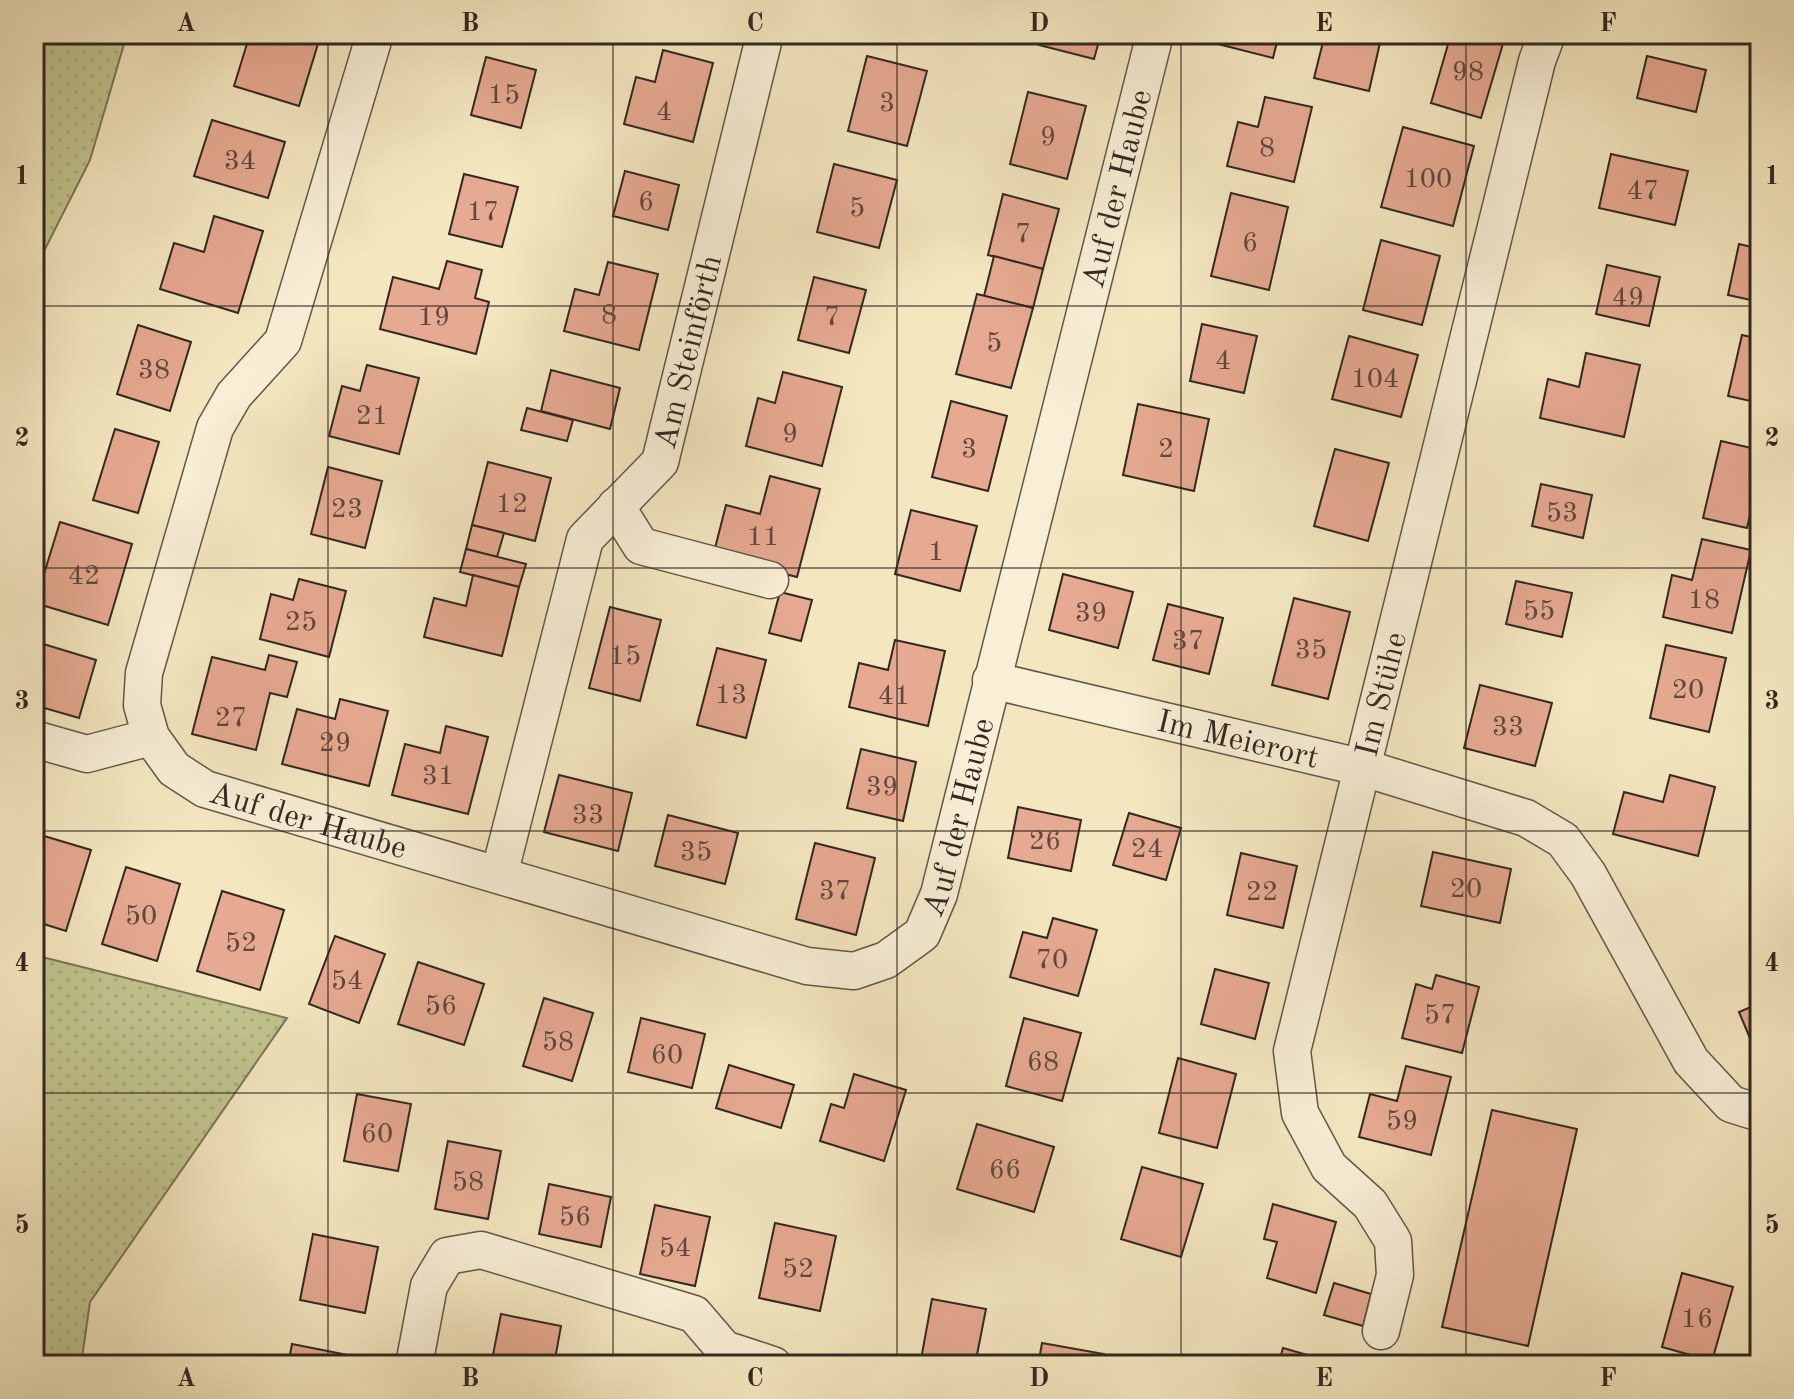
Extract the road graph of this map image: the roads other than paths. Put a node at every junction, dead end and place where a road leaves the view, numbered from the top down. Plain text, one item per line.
1 (375, 34) edge
2 (765, 34) edge
3 (1155, 34) edge
4 (1547, 34) edge
5 (616, 506) junction
6 (770, 580) dead end
7 (991, 680) junction
8 (151, 737) junction
9 (34, 739) edge
10 (1364, 768) junction
11 (499, 875) junction
12 (1760, 1113) edge
13 (1381, 1331) dead end
14 (722, 1357) edge
15 (414, 1365) edge
16 (773, 1365) edge

1 - 8 street, Auf der Haube
2 - 5 street, Am Steinförth
3 - 7 street, Auf der Haube
4 - 10 street, Im Stühe
5 - 6 street
5 - 11 street, Am Steinförth
7 - 10 street, Im Meierort
7 - 11 street, Auf der Haube
8 - 9 street
8 - 11 street, Auf der Haube
10 - 12 street, Im Meierort
10 - 13 street, Im Stühe
14 - 15 street
14 - 16 street

